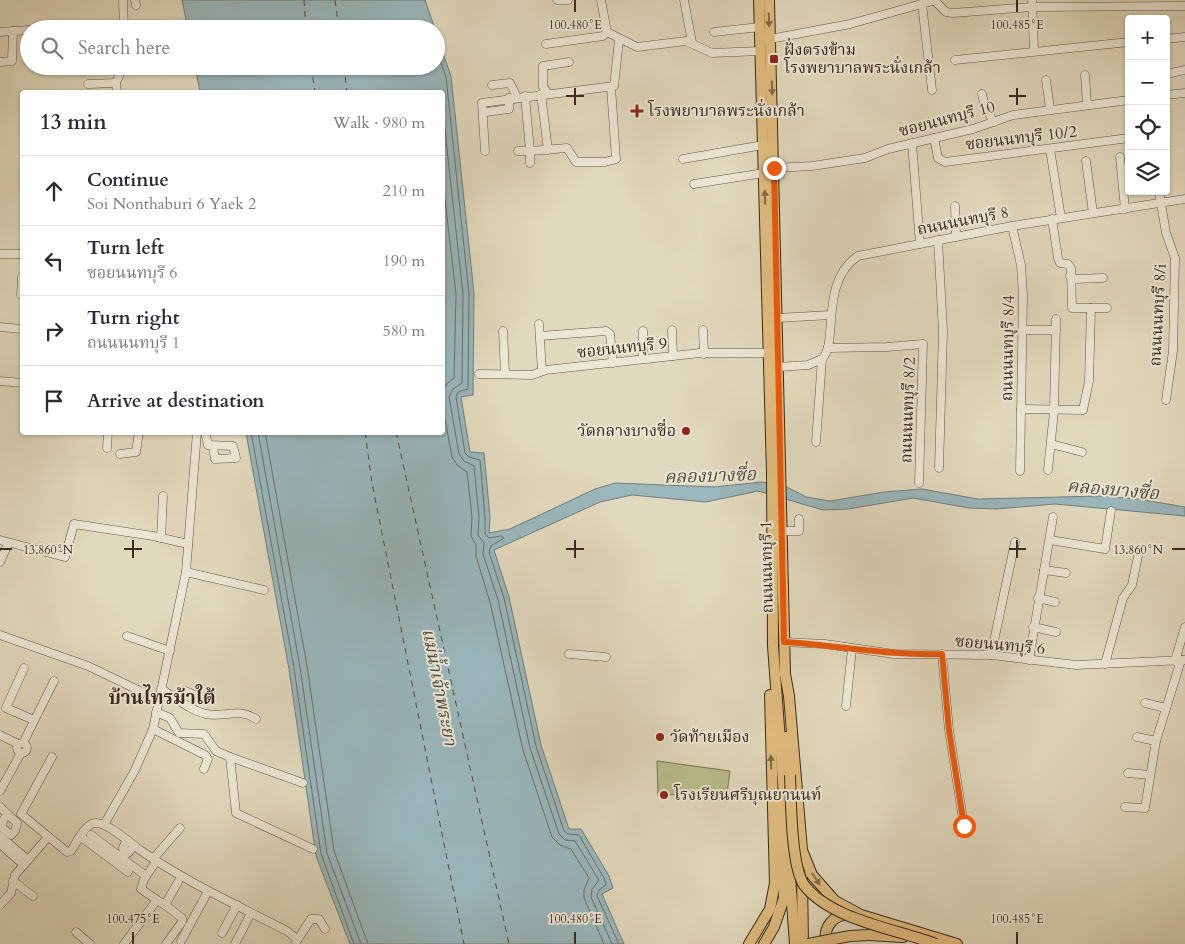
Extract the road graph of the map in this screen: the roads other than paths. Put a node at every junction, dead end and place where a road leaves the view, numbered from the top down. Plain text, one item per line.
1 (123, 0) edge
2 (557, 0) edge
3 (568, 0) edge
4 (601, 0) edge
5 (684, 0) edge
6 (759, 0) edge
7 (769, 0) edge
8 (930, 1) edge
9 (1032, 4) edge
10 (1185, 6) edge
11 (124, 20) edge
12 (760, 27) junction
13 (13, 31) junction
14 (20, 31) edge
15 (0, 32) edge
16 (607, 32) junction
17 (714, 32) dead end
18 (1185, 38) edge
19 (1170, 39) edge
20 (620, 40) junction
21 (770, 40) junction
22 (692, 42) junction
23 (1125, 42) edge
24 (546, 44) dead end
25 (1034, 50) junction
26 (761, 51) junction
27 (955, 60) dead end
28 (0, 62) edge
29 (569, 62) dead end
30 (1185, 70) edge
31 (1170, 73) edge
32 (120, 75) edge
33 (1084, 75) dead end
34 (1046, 80) dead end
35 (116, 83) junction
36 (88, 84) dead end
37 (492, 85) dead end
38 (610, 87) junction
39 (117, 90) edge
40 (932, 90) dead end
41 (1185, 93) edge
42 (544, 94) junction
43 (982, 94) dead end
44 (1170, 95) edge
45 (517, 97) junction
46 (1125, 100) edge
47 (1087, 104) junction
48 (1050, 110) junction
49 (486, 112) dead end
50 (994, 122) junction
51 (934, 138) junction
52 (1125, 139) edge
53 (912, 143) junction
54 (764, 145) junction
55 (1050, 149) junction
56 (518, 150) dead end
57 (548, 150) junction
58 (485, 151) dead end
59 (530, 151) junction
60 (1120, 157) dead end
61 (683, 159) dead end
62 (1086, 161) dead end
63 (530, 163) dead end
64 (774, 168) junction
65 (764, 173) junction
66 (694, 184) dead end
67 (1160, 195) edge
68 (1185, 199) edge
69 (1161, 203) junction
70 (955, 206) dead end
71 (1125, 209) junction
72 (1093, 213) junction
73 (1061, 218) junction
74 (1052, 219) junction
75 (1012, 226) junction
76 (956, 237) junction
77 (938, 240) junction
78 (920, 244) junction
79 (0, 254) edge
80 (20, 254) edge
81 (1070, 276) junction
82 (1103, 278) dead end
83 (1091, 308) junction
84 (1107, 308) dead end
85 (831, 315) junction
86 (777, 318) junction
87 (1056, 319) dead end
88 (539, 324) dead end
89 (0, 327) edge
90 (20, 330) edge
91 (672, 330) dead end
92 (702, 330) dead end
93 (1023, 330) junction
94 (1056, 330) junction
95 (503, 331) dead end
96 (643, 331) dead end
97 (540, 336) junction
98 (828, 348) junction
99 (769, 353) junction
100 (704, 354) junction
101 (673, 356) junction
102 (822, 358) junction
103 (643, 360) junction
104 (612, 363) junction
105 (778, 367) junction
106 (542, 371) junction
107 (479, 374) dead end
108 (505, 374) junction
109 (0, 381) edge
110 (20, 383) edge
111 (1166, 400) dead end
112 (1021, 408) junction
113 (1054, 411) junction
114 (108, 435) edge
115 (139, 435) edge
116 (197, 435) edge
117 (205, 435) edge
118 (816, 442) dead end
119 (1051, 444) junction
120 (213, 447) dead end
121 (107, 448) dead end
122 (1082, 452) dead end
123 (120, 454) dead end
124 (939, 468) dead end
125 (1048, 470) dead end
126 (1020, 471) dead end
127 (776, 473) junction
128 (919, 483) dead end
129 (163, 496) dead end
130 (777, 508) junction
131 (1111, 511) dead end
132 (1054, 517) dead end
133 (799, 519) dead end
134 (782, 531) junction
135 (161, 538) junction
136 (1050, 540) junction
137 (4, 542) edge
138 (1015, 542) dead end
139 (188, 544) junction
140 (1138, 551) dead end
141 (0, 562) edge
142 (1044, 570) junction
143 (186, 572) junction
144 (1066, 573) dead end
145 (264, 590) dead end
146 (1038, 598) junction
147 (1055, 602) dead end
148 (1033, 627) junction
149 (1185, 627) edge
150 (1056, 632) dead end
151 (0, 635) edge
152 (127, 636) dead end
153 (784, 642) junction
154 (773, 646) junction
155 (852, 649) junction
156 (170, 651) junction
157 (569, 654) dead end
158 (942, 654) junction
159 (991, 655) junction
160 (606, 657) dead end
161 (1029, 660) junction
162 (1180, 660) edge
163 (1105, 664) junction
164 (24, 668) dead end
165 (785, 674) junction
166 (54, 681) dead end
167 (161, 689) junction
168 (174, 696) junction
169 (202, 698) dead end
170 (159, 700) junction
171 (1145, 703) dead end
172 (846, 706) dead end
173 (1166, 708) junction
174 (156, 712) junction
175 (256, 719) dead end
176 (34, 720) junction
177 (153, 729) junction
178 (0, 735) edge
179 (1137, 737) dead end
180 (1156, 741) junction
181 (20, 744) junction
182 (52, 757) dead end
183 (230, 757) junction
184 (781, 765) junction
185 (204, 770) dead end
186 (1128, 772) dead end
187 (1150, 775) junction
188 (303, 783) dead end
189 (0, 791) edge
190 (0, 807) edge
191 (1125, 807) dead end
192 (4, 819) dead end
193 (105, 823) junction
194 (964, 826) dead end
195 (180, 828) dead end
196 (91, 835) dead end
197 (0, 836) edge
198 (48, 837) junction
199 (81, 837) junction
200 (126, 841) junction
201 (0, 844) edge
202 (134, 846) junction
203 (313, 849) dead end
204 (802, 850) junction
205 (122, 856) junction
206 (26, 862) junction
207 (153, 863) junction
208 (128, 872) dead end
209 (146, 876) junction
210 (13, 880) junction
211 (178, 882) dead end
212 (206, 895) dead end
213 (33, 896) dead end
214 (157, 900) junction
215 (0, 905) edge
216 (165, 905) junction
217 (237, 905) junction
218 (251, 913) junction
219 (861, 915) junction
220 (325, 929) dead end
221 (76, 932) dead end
222 (222, 933) dead end
223 (173, 935) junction
224 (869, 935) junction
225 (183, 942) edge
226 (296, 942) edge
227 (803, 943) edge
228 (90, 944) edge
229 (124, 944) edge
230 (166, 944) edge
231 (235, 944) edge
232 (749, 944) edge
233 (764, 944) edge
234 (826, 944) edge
235 (905, 944) edge
236 (931, 944) edge
237 (936, 944) edge
238 (957, 944) edge

1 - 11 street
2 - 3 street
4 - 16 street
5 - 22 street
6 - 12 main road, ถนนนนทบุรี 1
7 -> 21 main road, ถนนนนทบุรี 1
8 - 9 street
8 - 21 street
8 - 40 street
9 - 10 street
9 - 25 street
12 - 17 street
12 - 26 main road, ถนนนนทบุรี 1
13 - 14 street
13 - 15 street
13 - 28 street
16 - 20 street
16 - 24 street
18 - 19 street
20 - 22 street
20 - 38 street
21 -> 64 main road, ถนนนนทบุรี 1
22 - 26 street
23 - 25 street
25 - 27 street
26 - 54 main road, ถนนนนทบุรี 1
29 - 42 street
30 - 31 street
32 - 35 street
33 - 47 street
34 - 48 street
35 - 36 street
35 - 39 street
37 - 45 street
38 - 42 street
38 - 57 street
41 - 44 street
42 - 45 street
42 - 57 street
43 - 50 street
45 - 49 street
45 - 58 street
45 - 59 street
46 - 47 street, ซอยนนทบุรี 10
47 - 48 street, ซอยนนทบุรี 10
48 - 50 street, ซอยนนทบุรี 10
50 - 51 street, ซอยนนทบุรี 10
51 - 53 street, ซอยนนทบุรี 10
51 - 55 street, ซอยนนทบุรี 10/2
52 - 55 street, ซอยนนทบุรี 10/2
53 - 64 street, ซอยนนทบุรี 10
53 - 78 street
54 - 61 street
54 - 65 main road, ถนนนนทบุรี 1
55 - 73 street
56 - 59 street
57 - 59 street
59 - 63 street
60 - 71 street
62 - 72 street
64 - 86 main road, ถนนนนทบุรี 1
65 - 66 street
99 -> 65 main road, ถนนนนทบุรี 1
67 - 69 street, ถนนนนทบุรี 8/i
68 - 69 street, ถนนนนทบุรี 8
69 - 71 street, ถนนนนทบุรี 8
69 - 111 street, ถนนนนทบุรี 8/i
70 - 76 street
71 - 72 street, ถนนนนทบุรี 8
72 - 73 street, ถนนนนทบุรี 8
73 - 74 street, ถนนนนทบุรี 8
74 - 75 street, ถนนนนทบุรี 8
74 - 81 street
75 - 76 street, ถนนนนทบุรี 8
75 - 93 street, ถนนนนทบุรี 8/4
76 - 77 street, ถนนนนทบุรี 8
77 - 78 street, ถนนนนทบุรี 8
77 - 124 street
78 - 85 street, ถนนนนทบุรี 8
79 - 80 street
81 - 82 street
81 - 83 street
83 - 84 street
83 - 113 street
85 - 86 street
85 - 98 street, ถนนนนทบุรี 8
86 - 105 main road, ถนนนนทบุรี 1
87 - 94 street
88 - 97 street
89 - 90 street
91 - 101 street
92 - 100 street
93 - 94 street
93 - 112 street, ถนนนนทบุรี 8/4
94 - 113 street
95 - 108 street
96 - 103 street
97 - 104 street
97 - 106 street
98 - 102 street, ถนนนนทบุรี 8
98 - 128 street, ถนนนนทบุรี 8/2
99 - 100 street, ซอยนนทบุรี 9
99 - 127 main road, ถนนนนทบุรี 1
100 - 101 street, ซอยนนทบุรี 9
101 - 103 street, ซอยนนทบุรี 9
102 - 105 street
102 - 118 street, ถนนนนทบุรี 8
103 - 104 street, ซอยนนทบุรี 9
104 - 106 street, ซอยนนทบุรี 9
105 - 127 main road, ถนนนนทบุรี 1
106 - 108 street, ซอยนนทบุรี 9
107 - 108 street, ซอยนนทบุรี 9
109 - 110 street
112 - 113 street
112 - 126 street, ถนนนนทบุรี 8/4
113 - 119 street
114 - 121 street
115 - 123 street
116 - 139 street
117 - 120 street
119 - 122 street
119 - 125 street
127 - 130 main road, ถนนนนทบุรี 1
129 - 135 street
130 - 134 main road, ถนนนนทบุรี 1
130 - 154 main road, ถนนนนทบุรี 1
131 - 136 street
132 - 136 street
133 - 134 street
134 - 153 main road, ถนนนนทบุรี 1
135 - 137 street
135 - 139 street
136 - 142 street
137 - 141 street
138 - 159 street
139 - 143 street
140 - 163 street
142 - 144 street
142 - 146 street
143 - 145 street
143 - 156 street
146 - 147 street
146 - 148 street
148 - 150 street
148 - 161 street
149 - 162 street
151 - 170 street
152 - 156 street
153 - 155 street, ซอยนนทบุรี 6
153 - 165 main road, ถนนนนทบุรี 1
154 - 184 main road, ถนนนนทบุรี 1
232 -> 154 main road
155 - 158 street, ซอยนนทบุรี 6
155 - 172 street
156 - 167 street
157 - 160 street
158 - 159 street, ซอยนนทบุรี 6
158 - 194 street
159 - 161 street, ซอยนนทบุรี 6
161 - 163 street, ซอยนนทบุรี 6
162 - 163 street, ซอยนนทบุรี 6
162 - 173 street
164 - 176 street
165 - 204 main road, ถนนนนทบุรี 1
165 - 237 main road, bridge
166 - 176 street
167 - 168 street
167 - 170 street
168 - 169 street
168 - 175 street
170 - 174 street
171 - 173 street
173 - 180 street
174 - 177 street
174 - 183 street
176 - 181 street
177 - 185 street
177 - 193 street
178 - 181 street
179 - 180 street
180 - 187 street
181 - 189 street
182 - 198 street
183 - 188 street
183 - 203 street
184 - 227 main road, ถนนนนทบุรี 1
184 - 233 main road
186 - 187 street
187 - 191 street
190 - 192 street
193 - 199 street
193 - 200 street
195 - 207 street
196 - 205 street
197 - 206 street
198 - 199 street
198 - 206 street
199 - 208 street
200 - 202 street
200 - 205 street
201 - 206 street
202 - 205 street
202 - 207 street
204 -> 219 main road, ถนนนนทบุรี 1
204 - 227 main road
205 - 209 street
206 - 210 street
207 - 209 street
207 - 217 street
209 - 214 street
210 - 213 street
210 - 215 street
211 - 216 street
212 - 225 street
214 - 216 street
214 - 229 street
216 - 223 street
217 - 218 street
217 - 222 street
218 - 226 street
218 - 231 street
219 - 234 main road
219 - 238 main road, ถนนนนทบุรี 1
220 - 226 street
221 - 228 street
223 - 225 street
223 - 230 street
224 - 227 main road, bridge
224 - 235 main road
224 - 236 main road, bridge

